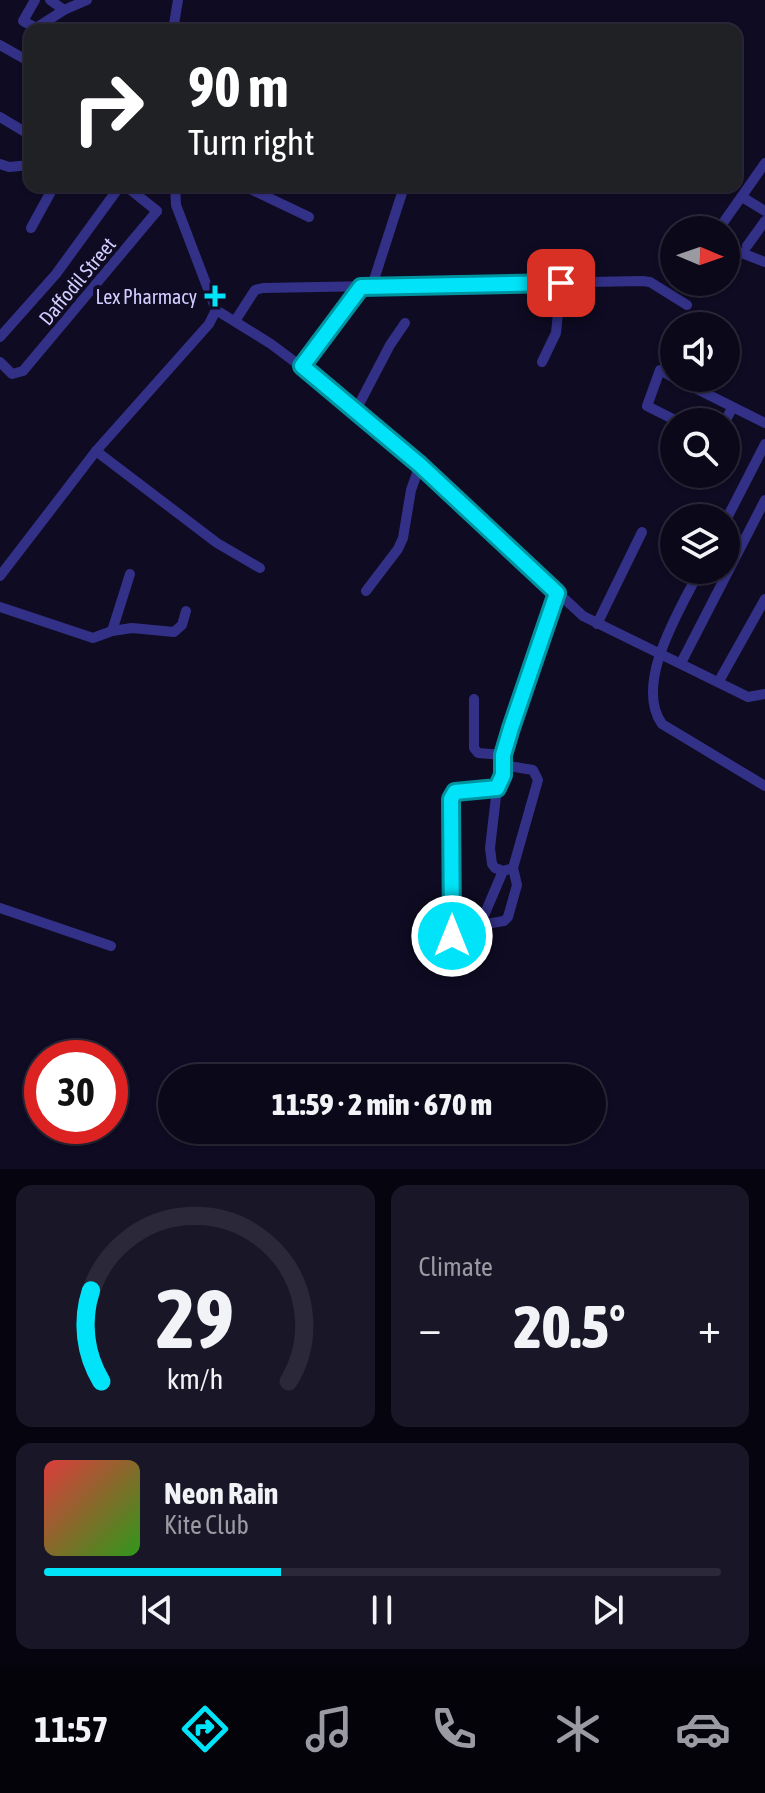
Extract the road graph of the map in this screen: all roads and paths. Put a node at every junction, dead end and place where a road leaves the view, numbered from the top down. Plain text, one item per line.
1 (35, 0) edge
2 (50, 0) edge
3 (87, 0) edge
4 (178, 0) edge
5 (64, 10) junction
6 (29, 24) edge
7 (42, 24) edge
8 (174, 24) edge
9 (0, 45) edge
10 (24, 59) edge
11 (0, 117) edge
12 (24, 132) edge
13 (765, 163) edge
14 (0, 164) edge
15 (24, 166) edge
16 (51, 192) edge
17 (116, 192) edge
18 (136, 192) edge
19 (175, 192) edge
20 (257, 192) edge
21 (402, 193) dead end
22 (742, 197) junction
23 (176, 205) junction
24 (157, 211) junction
25 (765, 211) edge
26 (728, 216) edge
27 (309, 217) dead end
28 (765, 221) edge
29 (31, 228) dead end
30 (747, 246) dead end
31 (740, 252) edge
32 (765, 262) edge
33 (561, 283) junction
34 (366, 287) junction
35 (687, 305) dead end
36 (216, 310) junction
37 (235, 321) junction
38 (405, 323) dead end
39 (0, 337) edge
40 (0, 362) edge
41 (542, 362) dead end
42 (302, 366) junction
43 (660, 370) edge
44 (701, 392) edge
45 (732, 408) edge
46 (356, 410) junction
47 (660, 412) edge
48 (740, 412) edge
49 (765, 423) edge
50 (765, 444) edge
51 (96, 451) junction
52 (420, 465) junction
53 (765, 500) edge
54 (734, 504) edge
55 (642, 532) dead end
56 (260, 568) dead end
57 (130, 574) dead end
58 (0, 576) edge
59 (693, 584) edge
60 (366, 591) dead end
61 (557, 593) junction
62 (765, 599) edge
63 (0, 607) edge
64 (186, 611) dead end
65 (597, 624) junction
66 (112, 631) junction
67 (659, 651) junction
68 (681, 663) junction
69 (719, 681) junction
70 (765, 694) edge
71 (474, 699) dead end
72 (503, 760) junction
73 (765, 786) edge
74 (497, 788) junction
75 (508, 870) junction
76 (0, 908) edge
77 (453, 924) junction
78 (480, 925) junction
79 (452, 936) dead end
80 (111, 946) dead end

1 - 6 street
2 - 5 street
3 - 5 street
4 - 8 street
5 - 7 street
9 - 10 street
11 - 12 street
13 - 22 street
14 - 15 street
16 - 29 street
17 - 39 street
18 - 24 street
19 - 23 street
20 - 27 street
21 - 34 street
22 - 25 street
22 - 26 street
23 - 24 street
23 - 36 street
24 - 40 street, Daffodil Street
28 - 30 street
31 - 32 street
33 - 34 street
33 - 35 street
33 - 41 street
34 - 37 street
34 - 42 street
36 - 37 street
36 - 51 street
37 - 42 street
38 - 46 street
42 - 46 street
43 - 47 street
44 - 45 street
46 - 52 street
48 - 49 street
50 - 54 street
51 - 56 street
51 - 58 street
52 - 60 street
52 - 61 street
53 - 68 street
55 - 65 street
57 - 66 street
59 - 67 street
61 - 65 street
61 - 72 street
62 - 69 street
63 - 66 street
64 - 66 street
65 - 67 street
67 - 68 street
67 - 73 street
68 - 69 street
69 - 70 street
71 - 72 street
72 - 74 street
72 - 75 street
74 - 75 street
74 - 77 street
75 - 78 street
75 - 78 street
76 - 80 street
77 - 78 street
77 - 79 street

